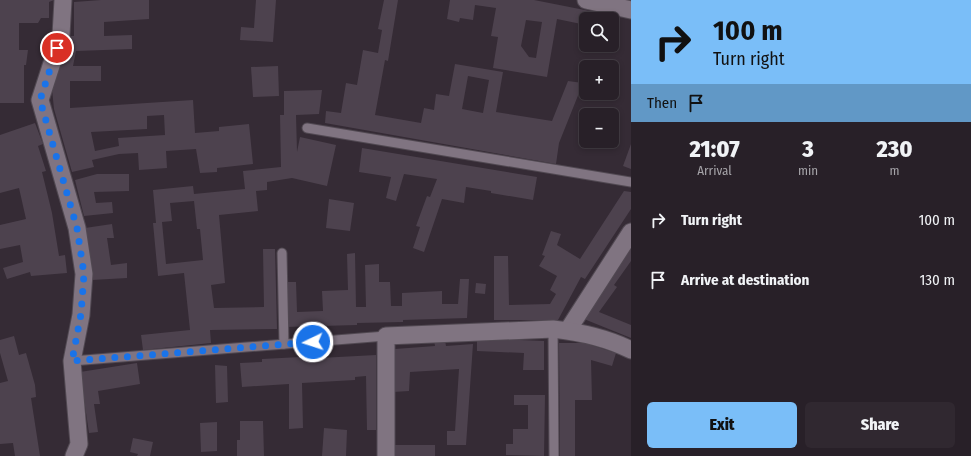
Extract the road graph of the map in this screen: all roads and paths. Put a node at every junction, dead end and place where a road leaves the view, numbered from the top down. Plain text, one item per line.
1 (63, 0) edge
2 (586, 0) edge
3 (631, 10) edge
4 (307, 128) dead end
5 (631, 182) edge
6 (631, 232) edge
7 (282, 253) dead end
8 (561, 330) junction
9 (386, 336) junction
10 (284, 344) junction
11 (631, 350) edge
12 (72, 361) junction
13 (74, 456) edge
14 (386, 456) edge
15 (554, 456) edge

1 - 12 street
2 - 3 street
4 - 5 lane
6 - 8 street
7 - 10 lane
8 - 9 street
8 - 11 street
8 - 15 lane
9 - 10 lane
9 - 14 street
10 - 12 lane
12 - 13 street

